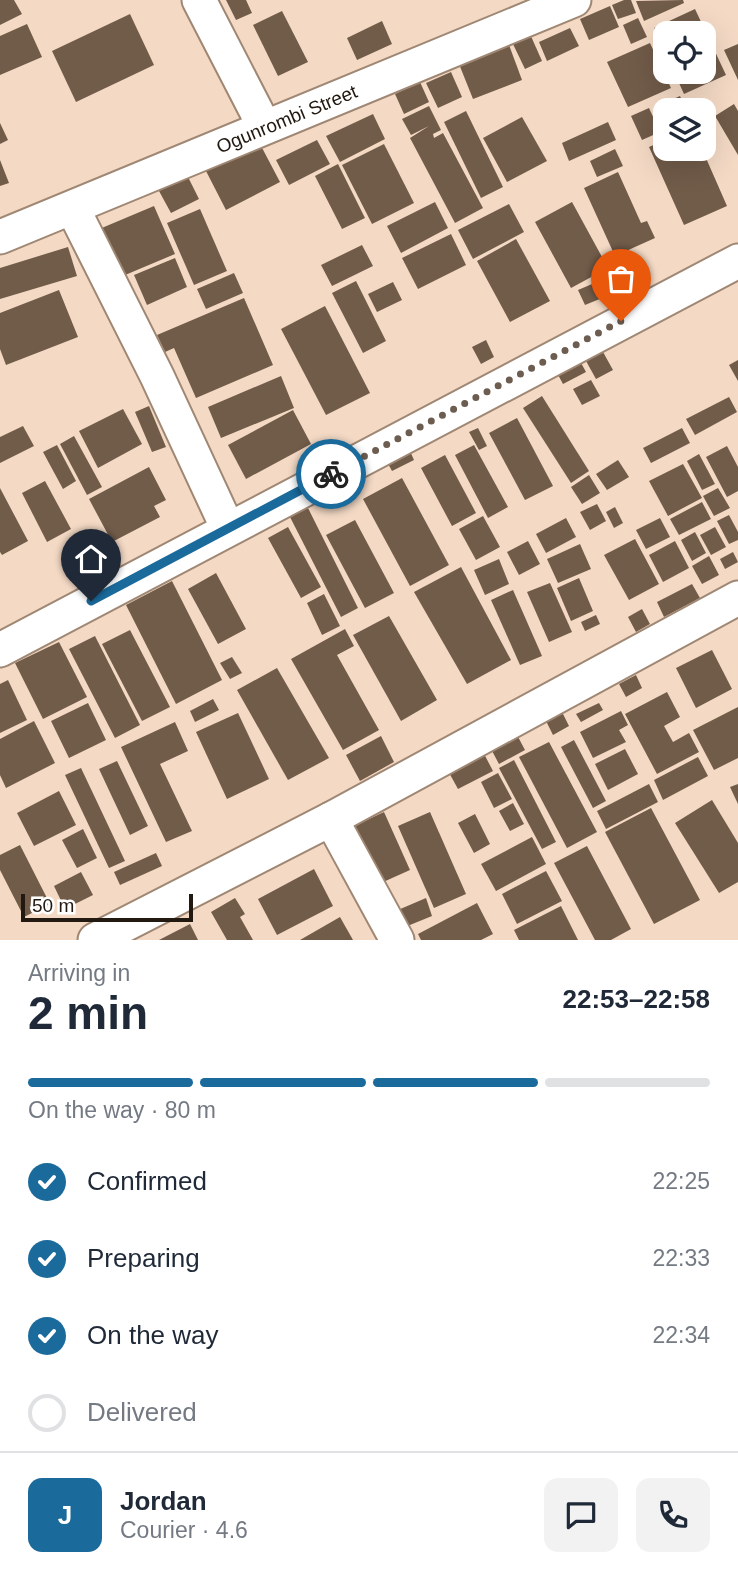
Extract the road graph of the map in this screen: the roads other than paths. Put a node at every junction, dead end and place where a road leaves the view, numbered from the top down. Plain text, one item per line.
1 (199, 0) edge
2 (555, 4) edge
3 (264, 126) junction
4 (73, 209) junction
5 (0, 237) edge
6 (738, 261) edge
7 (228, 529) junction
8 (738, 598) edge
9 (0, 650) edge
10 (331, 819) junction
11 (95, 940) edge
12 (397, 940) edge

1 - 3 street
2 - 3 street, Ogunrombi Street
3 - 4 street, Ogunrombi Street
4 - 5 street, Ogunrombi Street
4 - 7 street
6 - 7 street
7 - 9 street
8 - 10 street
10 - 11 street
10 - 12 street

